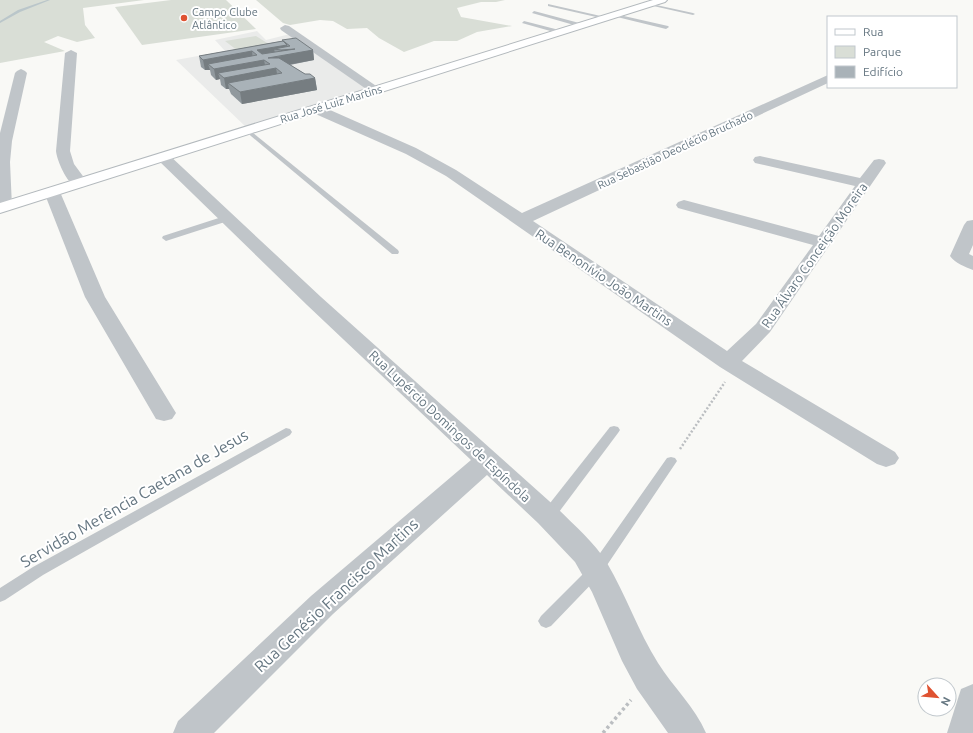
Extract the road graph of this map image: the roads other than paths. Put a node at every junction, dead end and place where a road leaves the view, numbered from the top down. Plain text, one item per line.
1 (656, 1) edge
2 (550, 5) dead end
3 (534, 12) dead end
4 (693, 14) dead end
5 (610, 16) junction
6 (524, 22) dead end
7 (581, 25) junction
8 (666, 27) dead end
9 (285, 28) dead end
10 (561, 32) junction
11 (71, 53) dead end
12 (21, 73) dead end
13 (827, 79) edge
14 (376, 90) junction
15 (316, 109) junction
16 (248, 130) junction
17 (163, 157) junction
18 (760, 160) dead end
19 (879, 163) dead end
20 (80, 183) junction
21 (864, 184) junction
22 (52, 192) junction
23 (684, 205) dead end
24 (2, 208) edge
25 (228, 218) junction
26 (521, 220) junction
27 (973, 226) edge
28 (166, 238) dead end
29 (823, 242) junction
30 (395, 252) dead end
31 (973, 264) edge
32 (732, 364) junction
33 (164, 413) dead end
34 (614, 430) dead end
35 (286, 432) dead end
36 (886, 458) dead end
37 (486, 461) junction
38 (671, 461) road end
39 (548, 516) junction
40 (596, 570) junction
41 (0, 596) edge
42 (546, 620) dead end
43 (973, 700) edge
44 (190, 733) edge
45 (689, 733) edge
46 (964, 733) edge

1 - 4 lane
1 - 5 main road, Rua José Luiz Martins
2 - 5 lane
3 - 7 lane
5 - 7 main road, Rua José Luiz Martins
5 - 8 lane
6 - 10 lane
7 - 10 main road, Rua José Luiz Martins
9 - 14 street
10 - 14 main road, Rua José Luiz Martins
11 - 20 street
12 - 24 street
13 - 26 street, Rua Sebastião Deoclécio Bruchado
14 - 15 main road, Rua José Luiz Martins
15 - 16 main road, Rua José Luiz Martins
15 - 26 street, Rua Benonívio João Martins
16 - 17 main road, Rua José Luiz Martins
16 - 30 lane
17 - 20 main road, Rua José Luiz Martins
17 - 25 street, Rua Lupércio Domingos de Espíndola
18 - 21 street
19 - 21 street, Rua Álvaro Conceição Moreira
20 - 22 main road, Rua José Luiz Martins
21 - 29 street, Rua Álvaro Conceição Moreira
22 - 24 main road, Rua José Luiz Martins
22 - 33 street
23 - 29 street
25 - 28 lane
25 - 37 street, Rua Lupércio Domingos de Espíndola
26 - 32 street, Rua Benonívio João Martins
27 - 31 street
29 - 32 street, Rua Álvaro Conceição Moreira
32 - 36 street, Rua Benonívio João Martins
34 - 39 lane
35 - 41 lane, Servidão Merência Caetana de Jesus
37 - 39 street, Rua Lupércio Domingos de Espíndola
37 - 44 street, Rua Genésio Francisco Martins
38 - 40 lane
39 - 40 street, Rua Lupércio Domingos de Espíndola
40 - 42 lane
40 - 45 street, Rua Lupércio Domingos de Espíndola
43 - 46 street

